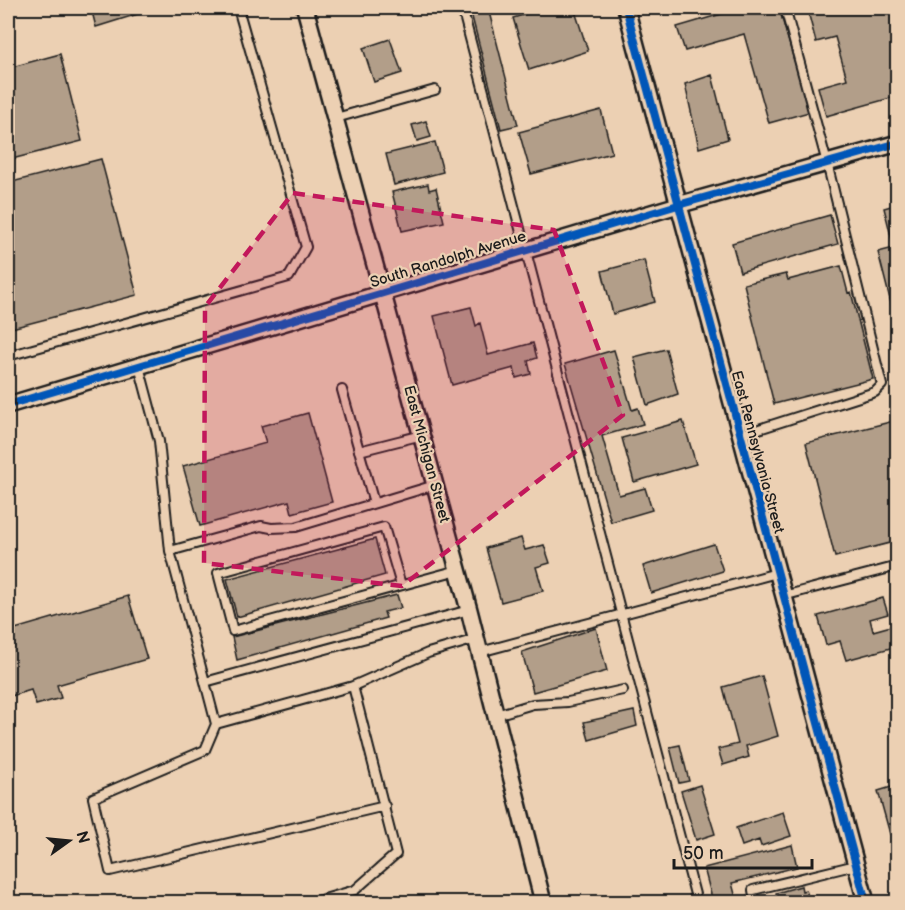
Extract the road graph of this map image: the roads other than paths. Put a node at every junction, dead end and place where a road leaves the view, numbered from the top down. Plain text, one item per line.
1 (238, 8) edge
2 (305, 8) edge
3 (462, 8) edge
4 (626, 8) edge
5 (785, 8) edge
6 (435, 90) dead end
7 (336, 118) junction
8 (897, 142) edge
9 (827, 162) junction
10 (678, 205) junction
11 (526, 250) junction
12 (384, 293) junction
13 (8, 356) edge
14 (139, 366) junction
15 (342, 390) dead end
16 (8, 405) edge
17 (422, 435) junction
18 (740, 435) junction
19 (359, 451) junction
20 (435, 485) junction
21 (374, 503) junction
22 (170, 551) junction
23 (897, 566) edge
24 (458, 570) junction
25 (777, 573) junction
26 (400, 585) junction
27 (783, 596) junction
28 (469, 610) junction
29 (621, 614) junction
30 (478, 646) junction
31 (204, 682) junction
32 (353, 686) junction
33 (623, 690) dead end
34 (496, 715) junction
35 (216, 724) junction
36 (385, 806) junction
37 (856, 865) junction
38 (314, 903) edge
39 (543, 903) edge
40 (697, 903) edge
41 (755, 903) edge
42 (866, 903) edge

1 - 13 lane
2 - 7 street, East Michigan Street
3 - 11 lane
4 - 10 street, East Pennsylvania Street
5 - 9 lane
6 - 7 lane
7 - 12 street, East Michigan Street
8 - 9 street, South Randolph Avenue
9 - 10 street, South Randolph Avenue
9 - 18 lane
10 - 11 street, South Randolph Avenue
10 - 18 street, East Pennsylvania Street
11 - 12 street, South Randolph Avenue
11 - 29 lane
12 - 14 street, South Randolph Avenue
12 - 17 street, East Michigan Street
14 - 16 street, South Randolph Avenue
14 - 22 lane
15 - 19 lane
17 - 19 lane
17 - 20 street, East Michigan Street
18 - 25 street, East Pennsylvania Street
19 - 21 lane
20 - 21 lane
20 - 24 street, East Michigan Street
21 - 22 lane
22 - 31 lane
23 - 27 lane
24 - 26 lane
24 - 28 street, East Michigan Street
25 - 27 street, East Pennsylvania Street
25 - 29 lane
26 - 26 lane
27 - 37 street, East Pennsylvania Street
28 - 30 street, East Michigan Street
28 - 31 lane
29 - 30 lane
29 - 40 lane
30 - 32 lane
30 - 34 street, East Michigan Street
31 - 35 lane
32 - 35 lane
32 - 36 lane
33 - 34 lane
34 - 39 street, East Michigan Street
35 - 36 lane
36 - 38 lane
37 - 41 lane
37 - 42 street, East Pennsylvania Street

